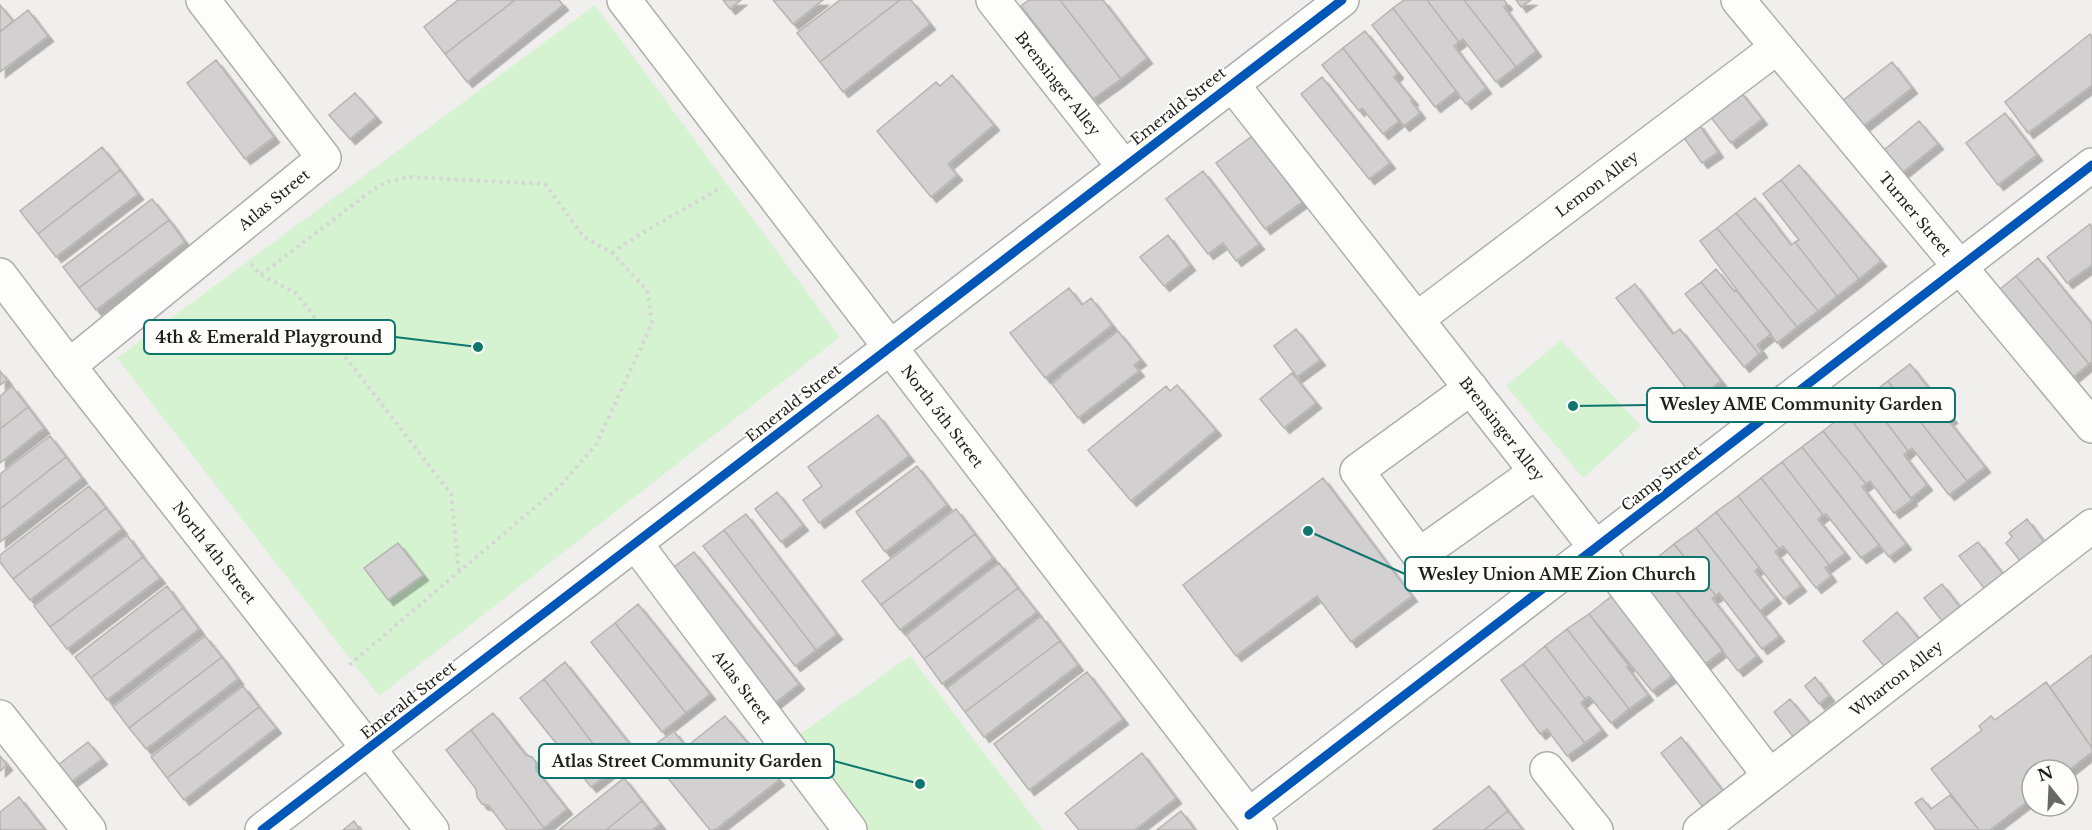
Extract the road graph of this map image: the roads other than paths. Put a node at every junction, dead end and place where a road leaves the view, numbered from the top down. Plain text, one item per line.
1 (203, 0) edge
2 (624, 0) edge
3 (993, 0) edge
4 (1342, 0) edge
5 (1738, 0) edge
6 (1776, 48) junction
7 (1232, 84) junction
8 (2092, 165) edge
9 (1124, 167) junction
10 (1959, 266) junction
11 (0, 275) edge
12 (1417, 319) junction
13 (890, 347) junction
14 (69, 366) junction
15 (1471, 388) junction
16 (2092, 426) edge
17 (1536, 472) junction
18 (2092, 526) edge
19 (636, 544) junction
20 (1596, 548) junction
21 (0, 717) edge
22 (369, 750) junction
23 (1547, 769) dead end
24 (1769, 775) junction
25 (1254, 822) edge
26 (89, 830) edge
27 (262, 830) edge
28 (432, 830) edge
29 (850, 830) edge
30 (1596, 830) edge
31 (1700, 830) edge

1 - 14 street, Atlas Street
2 - 13 street, North 5th Street
3 - 9 street, Brensinger Alley
4 - 7 street, Emerald Street
5 - 6 street, Turner Street
6 - 10 street, Turner Street
6 - 12 street, Lemon Alley
7 - 9 street, Emerald Street
7 - 12 street, Brensinger Alley
8 - 10 street, Camp Street
9 - 13 street, Emerald Street
10 - 16 street, Turner Street
10 - 20 street, Camp Street
11 - 14 street, North 4th Street
12 - 15 street, Brensinger Alley
13 - 19 street, Emerald Street
13 - 25 street, North 5th Street
14 - 22 street, North 4th Street
15 - 17 street, Brensinger Alley
15 - 17 street
17 - 20 street, Brensinger Alley
18 - 24 street, Wharton Alley
19 - 22 street, Emerald Street
19 - 29 street, Atlas Street
20 - 24 street, Brensinger Alley
20 - 25 street, Camp Street
21 - 26 street
22 - 27 street, Emerald Street
22 - 28 street, North 4th Street
23 - 30 street
24 - 31 street, Wharton Alley

